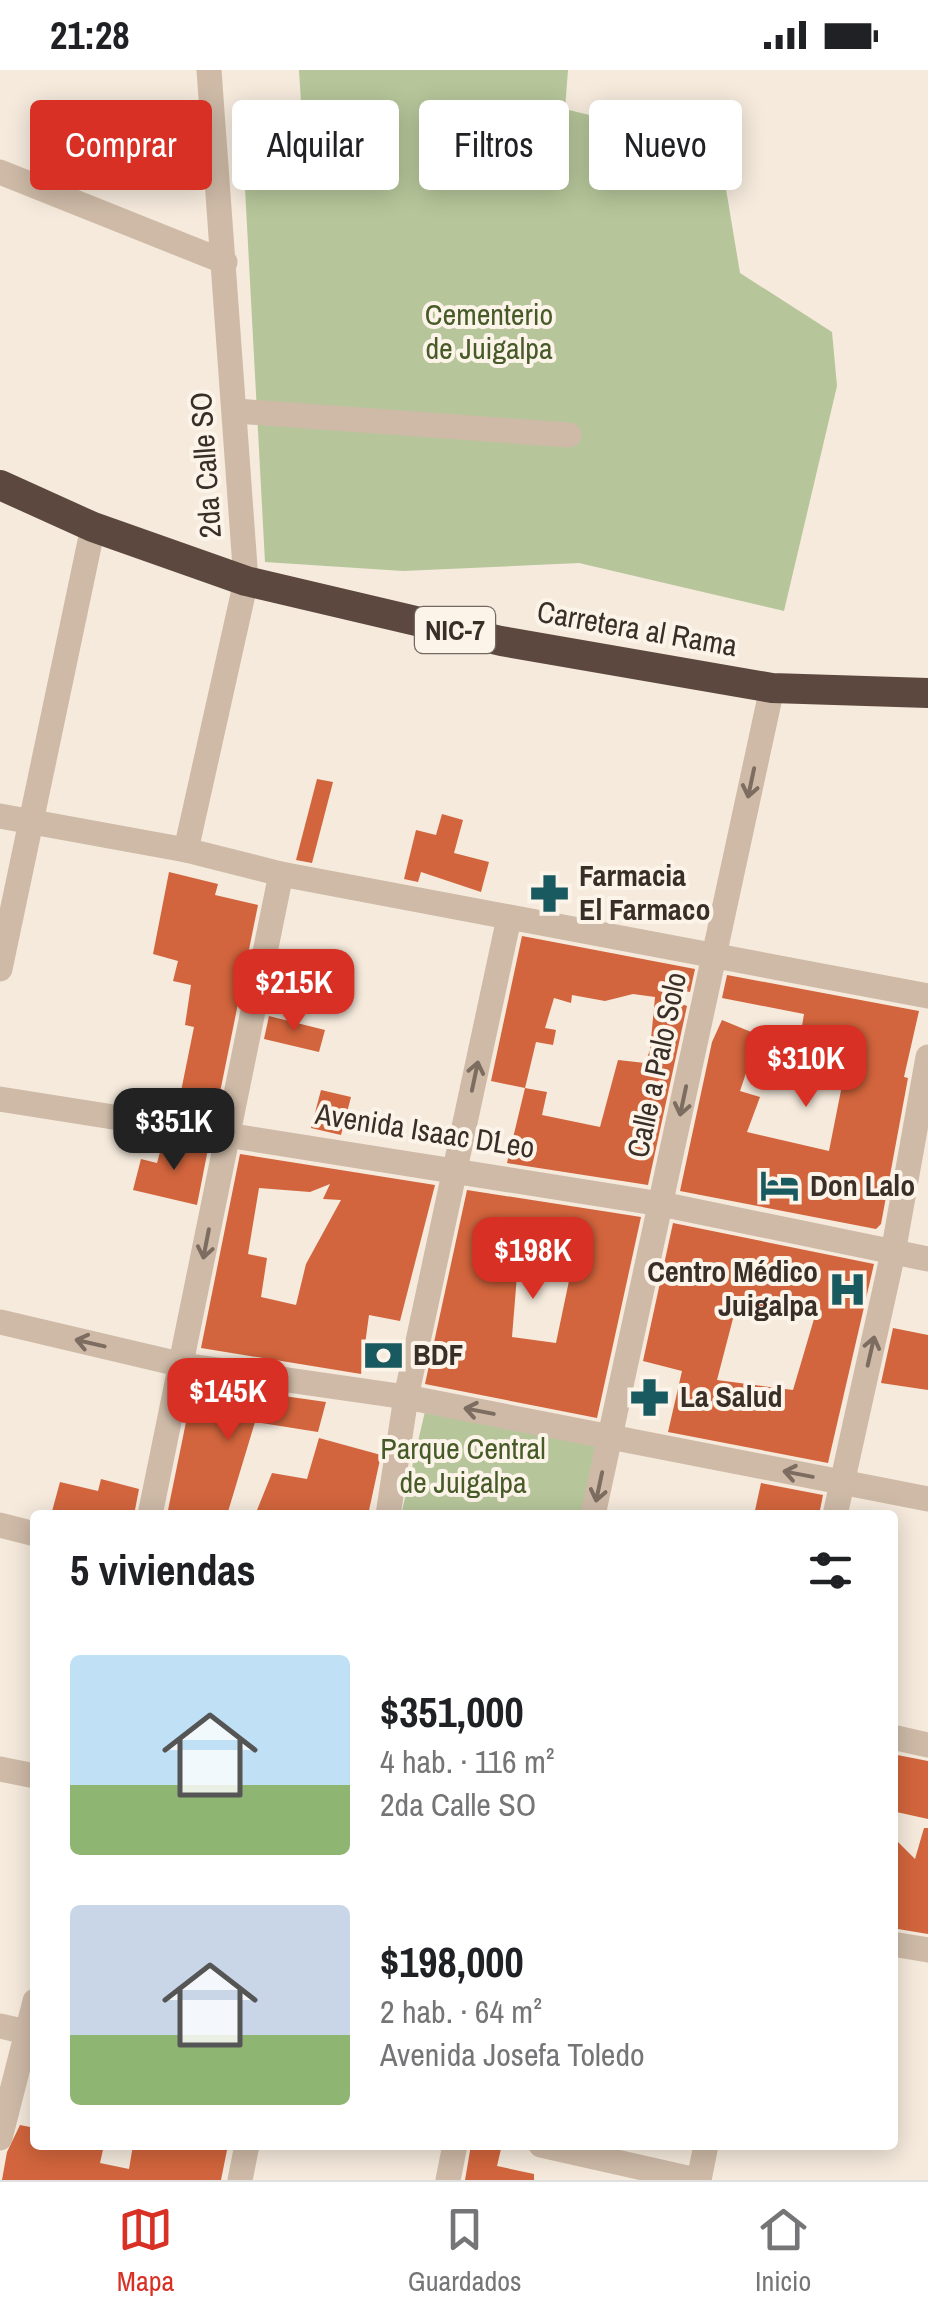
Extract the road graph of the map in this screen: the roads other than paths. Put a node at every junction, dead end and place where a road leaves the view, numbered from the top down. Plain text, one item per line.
1 (209, 70) edge
2 (0, 172) edge
3 (224, 262) junction
4 (236, 411) junction
5 (568, 435) dead end
6 (0, 485) edge
7 (93, 527) junction
8 (246, 581) junction
9 (772, 688) junction
10 (928, 692) edge
11 (0, 816) edge
12 (34, 822) junction
13 (186, 850) junction
14 (281, 874) junction
15 (510, 918) junction
16 (714, 954) junction
17 (0, 968) edge
18 (928, 996) edge
19 (928, 1057) edge
20 (0, 1098) edge
21 (228, 1131) junction
22 (455, 1168) junction
23 (662, 1204) junction
24 (893, 1253) junction
25 (928, 1259) edge
26 (0, 1322) edge
27 (183, 1366) junction
28 (406, 1397) junction
29 (610, 1438) junction
30 (841, 1482) junction
31 (928, 1500) edge
32 (151, 1510) edge
33 (389, 1510) edge
34 (594, 1510) edge
35 (836, 1510) edge
36 (0, 1526) edge
37 (30, 1533) edge
38 (898, 1738) edge
39 (928, 1745) edge
40 (0, 1769) edge
41 (30, 1775) edge
42 (898, 1945) edge
43 (928, 1950) edge
44 (0, 2026) edge
45 (30, 2034) edge
46 (30, 2037) edge
47 (0, 2138) edge
48 (246, 2150) edge
49 (455, 2150) edge
50 (563, 2150) edge
51 (705, 2150) edge
52 (240, 2180) edge
53 (448, 2180) edge
54 (698, 2180) edge

1 - 3 street, 2da Calle SO
2 - 3 street
3 - 4 street, 2da Calle SO
4 - 5 street
4 - 8 street, 2da Calle SO
6 - 7 highway, Carretera al Rama / NIC-7
7 - 8 highway, Carretera al Rama / NIC-7
7 - 12 street
8 - 9 highway, Carretera al Rama / NIC-7
8 - 13 street, 2da Calle SO
9 - 10 highway, Carretera al Rama / NIC-7
9 -> 16 street, Calle a Palo Solo
11 - 12 street
12 - 13 street
12 - 17 street
13 - 14 street
14 - 15 street
14 - 21 street
15 - 16 street
22 -> 15 street
16 - 18 street
16 -> 23 street, Calle a Palo Solo
19 - 24 street
20 - 21 street, Avenida Isaac D´Leo
21 - 22 street, Avenida Isaac D´Leo
21 -> 27 street
22 - 23 street, Avenida Isaac D´Leo
22 - 28 street
23 - 24 street, Avenida Isaac D´Leo
23 - 29 street, Calle a Palo Solo
24 - 25 street, Avenida Isaac D´Leo
30 -> 24 street
27 -> 26 street
27 - 28 street
27 - 32 street
29 -> 28 street
28 - 33 street
30 -> 29 street
29 -> 34 street, Calle a Palo Solo
30 - 31 street
30 - 35 street
36 - 37 street
38 - 39 street
40 - 41 street
42 - 43 street
44 - 45 street
46 - 47 street
48 - 52 street
49 - 53 street
50 - 54 street
51 - 54 street

